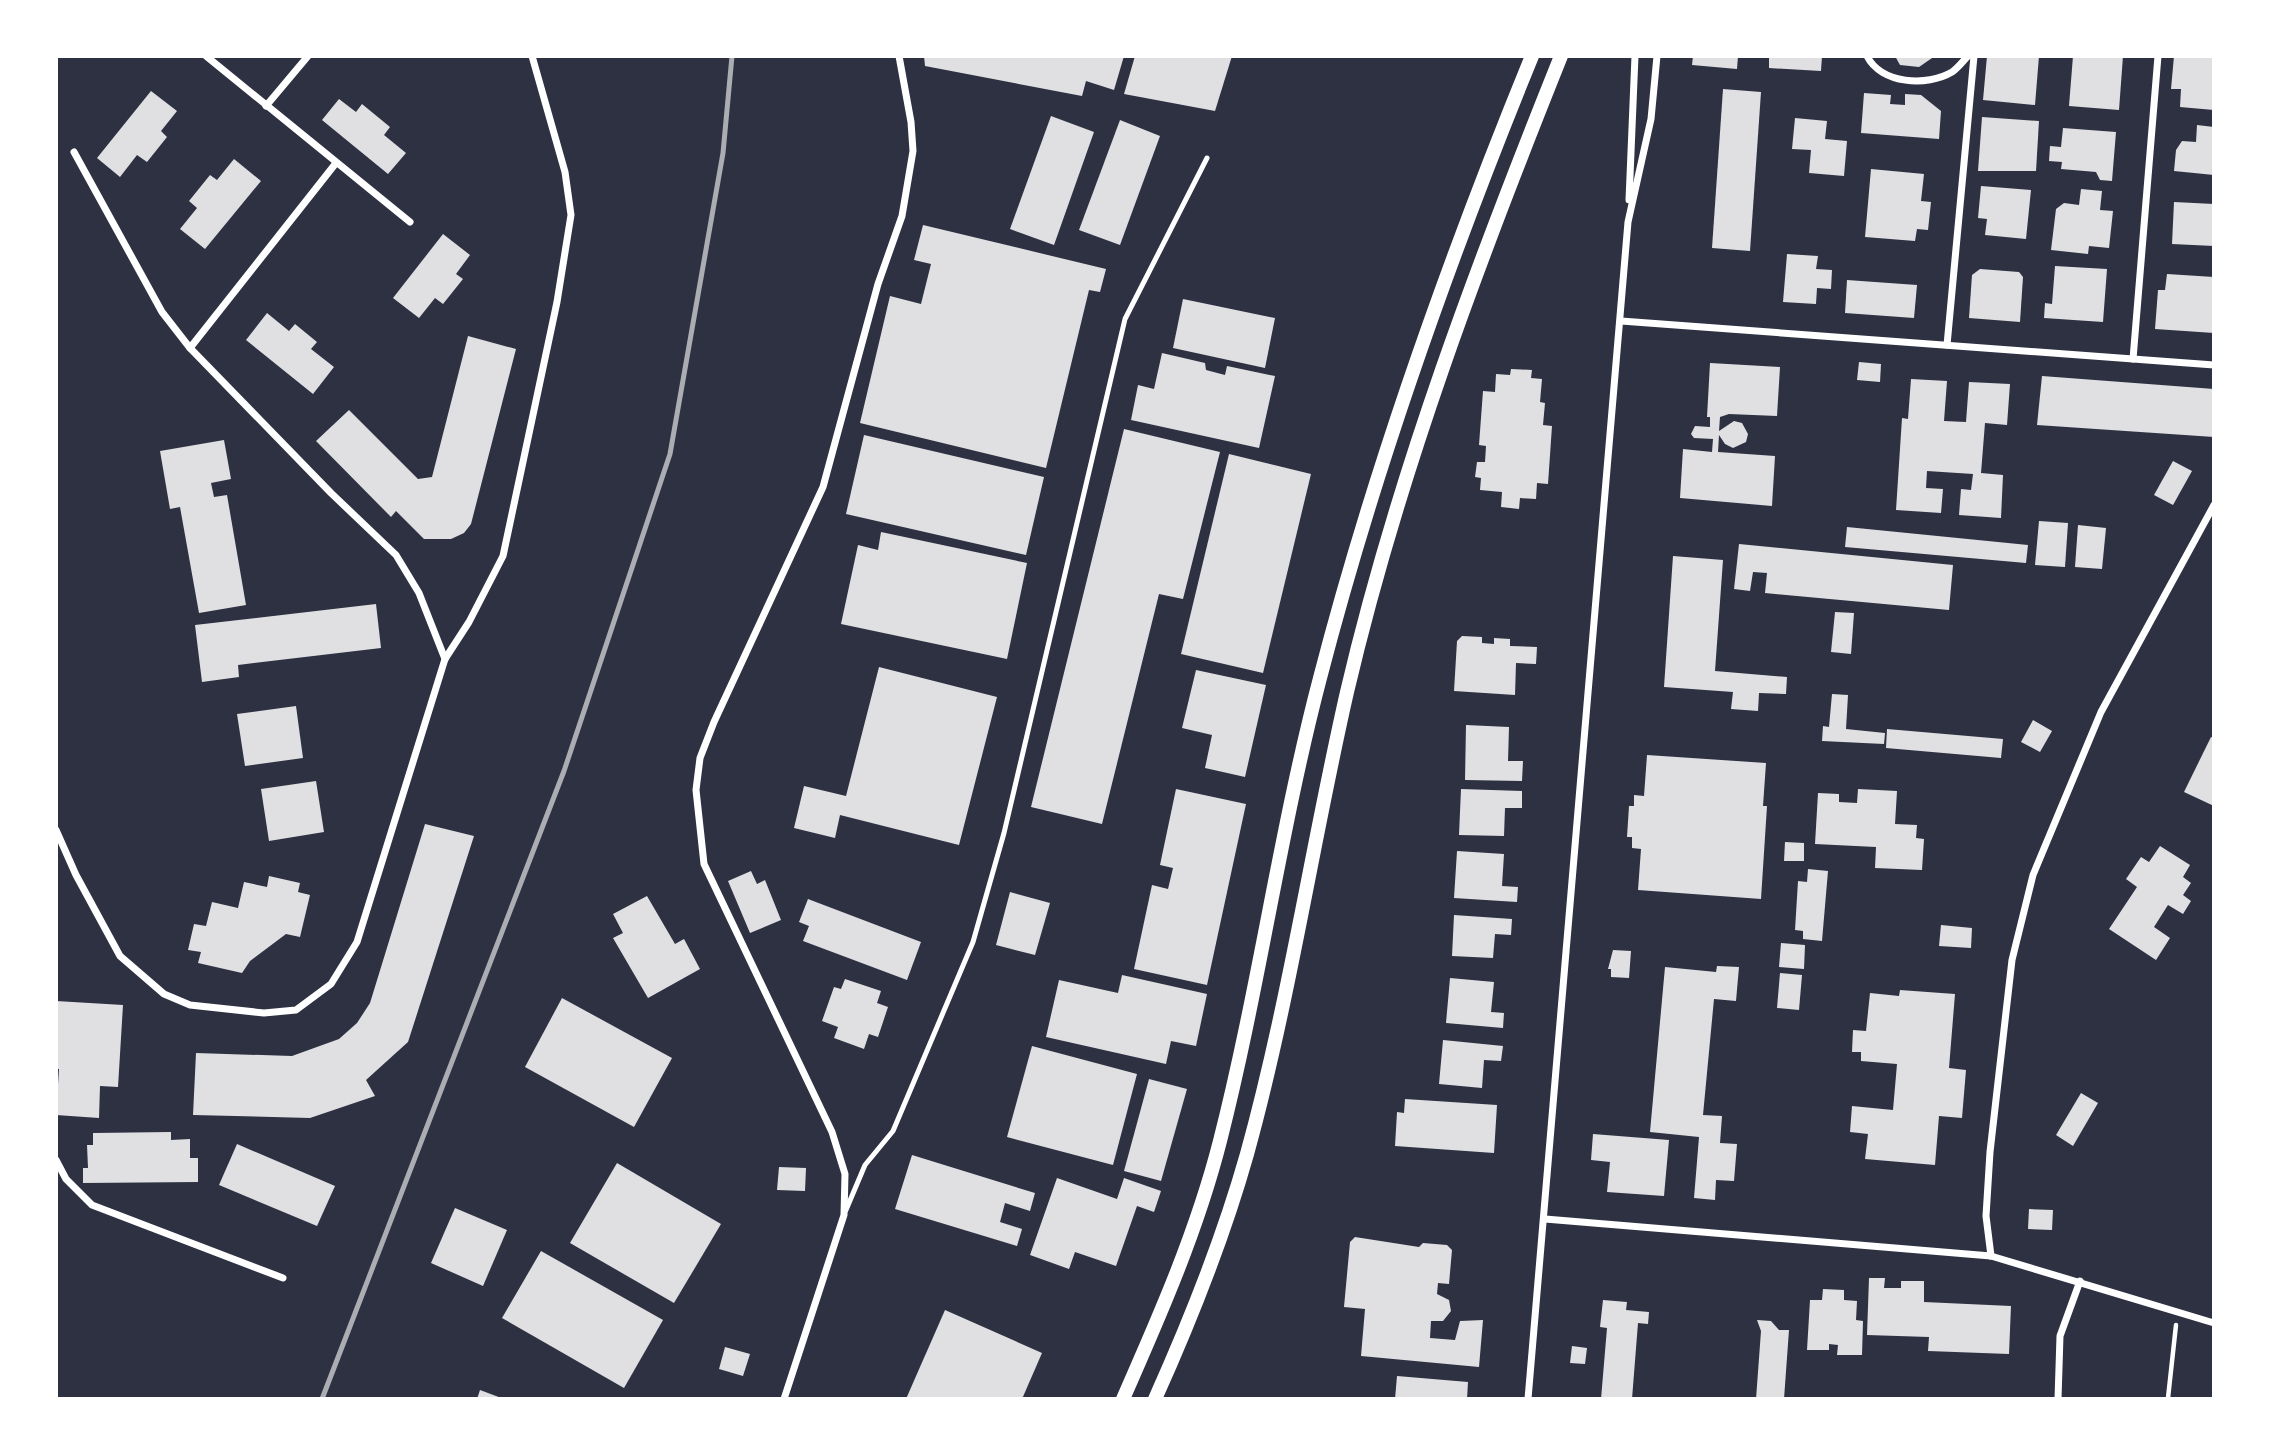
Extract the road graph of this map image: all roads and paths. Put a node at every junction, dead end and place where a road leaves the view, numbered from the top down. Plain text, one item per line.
1 (206, 56) edge
2 (309, 56) edge
3 (532, 56) edge
4 (899, 56) edge
5 (1532, 56) edge
6 (1561, 56) edge
7 (1635, 56) edge
8 (1657, 56) edge
9 (1867, 56) edge
10 (1968, 56) edge
11 (1974, 56) edge
12 (2158, 56) edge
13 (266, 106) junction
14 (74, 152) dead end
15 (1207, 158) dead end
16 (336, 163) junction
17 (410, 222) dead end
18 (1628, 222) junction
19 (1620, 321) junction
20 (1947, 345) junction
21 (190, 348) junction
22 (2133, 359) junction
23 (2214, 365) edge
24 (2214, 505) edge
25 (445, 659) junction
26 (56, 830) edge
27 (56, 1160) edge
28 (844, 1215) junction
29 (1545, 1219) junction
30 (1991, 1256) junction
31 (283, 1279) dead end
32 (2080, 1281) junction
33 (2179, 1311) junction
34 (2214, 1316) edge
35 (2201, 1318) junction
36 (2214, 1323) edge
37 (2167, 1398) edge
38 (784, 1399) edge
39 (1122, 1399) edge
40 (1155, 1399) edge
41 (1528, 1399) edge
42 (2058, 1399) edge

1 - 13 street
2 - 13 street
3 - 25 street
4 - 28 street
5 - 39 main road
6 - 40 main road
7 - 18 street
8 - 18 street
9 - 10 street
11 - 20 street
12 - 22 street
13 - 16 street
14 - 21 street
15 - 28 lane
16 - 17 street
16 - 21 street
18 - 19 street
19 - 20 street
19 - 29 street
20 - 22 street
21 - 25 street
22 - 23 street
24 - 30 street
25 - 26 street
27 - 31 street
28 - 38 street
29 - 30 street
29 - 41 street
30 - 32 street
32 - 33 street
32 - 42 street
33 - 35 street
33 - 37 path
34 - 35 street
35 - 36 street

